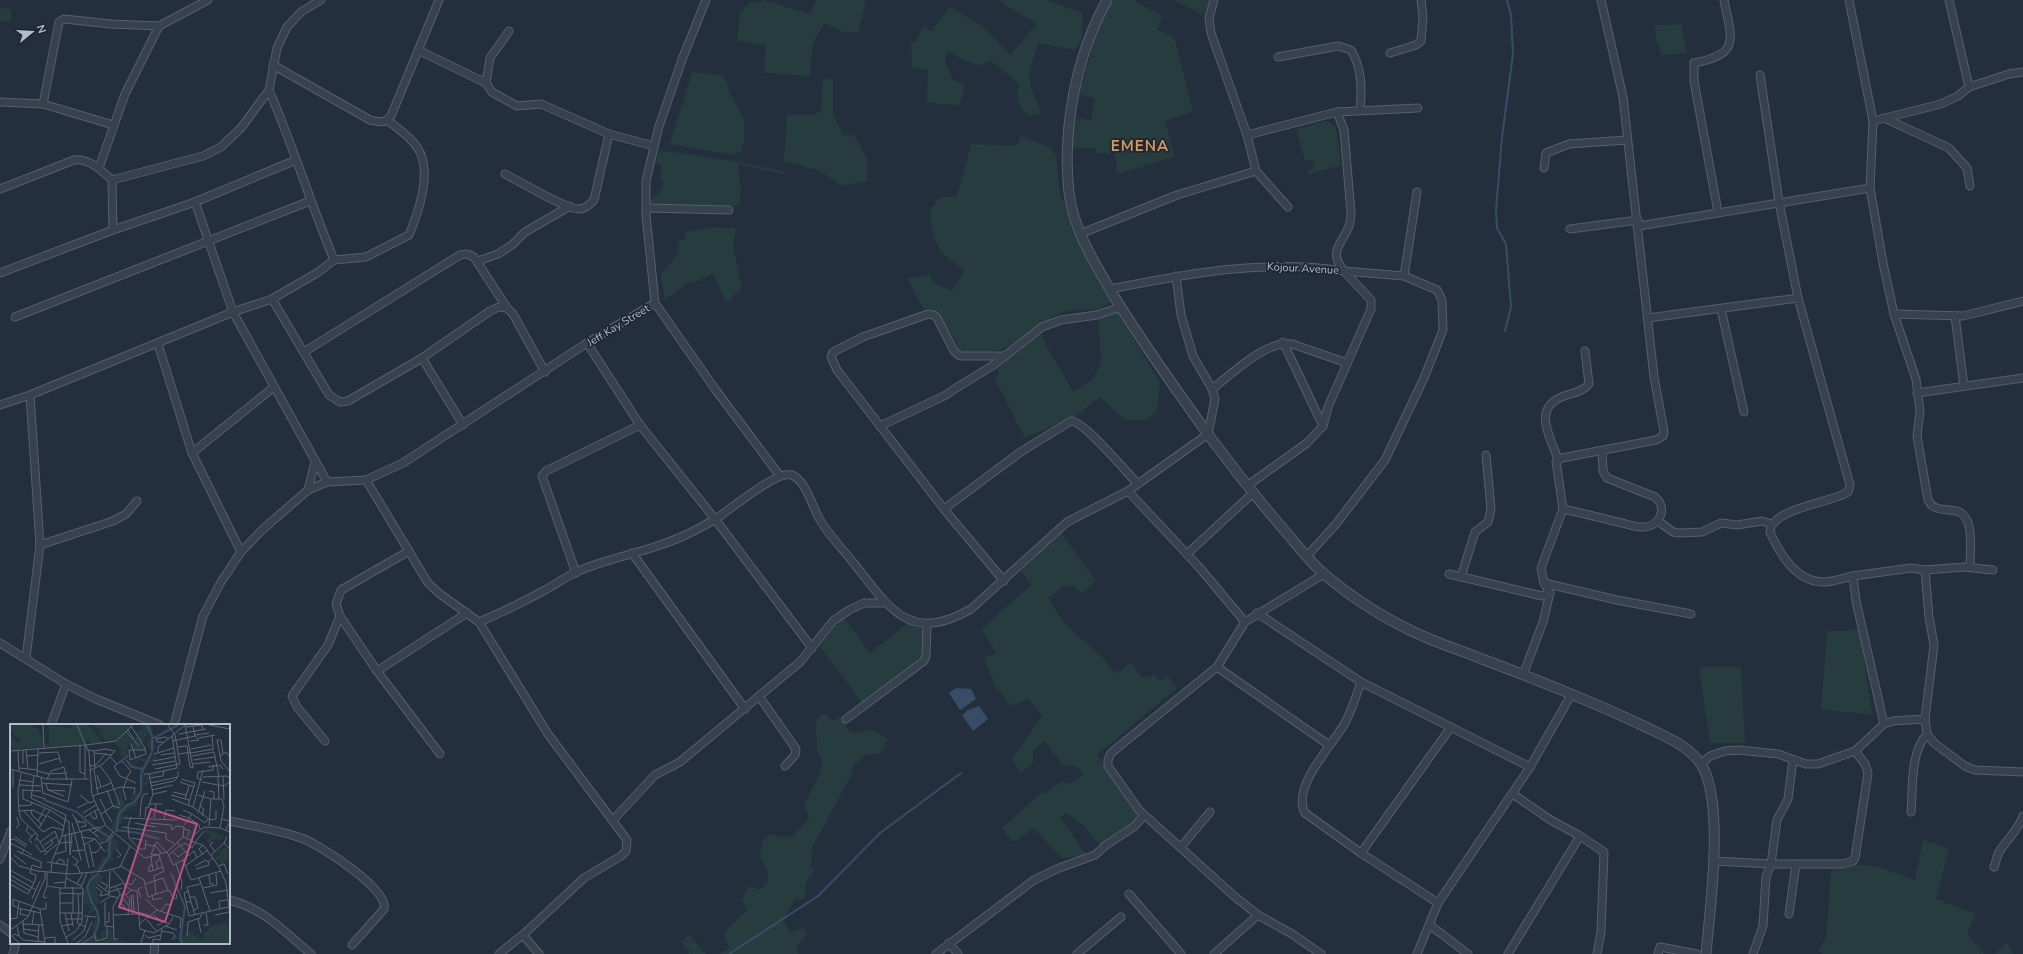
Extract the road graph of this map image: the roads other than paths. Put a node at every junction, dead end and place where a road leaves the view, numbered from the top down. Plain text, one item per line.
1 (208, 0) edge
2 (321, 0) edge
3 (439, 0) edge
4 (706, 0) edge
5 (1107, 0) edge
6 (1214, 0) edge
7 (1420, 0) edge
8 (1600, 0) edge
9 (1724, 0) edge
10 (1849, 0) edge
11 (1949, 0) edge
12 (159, 26) junction
13 (509, 31) dead end
14 (418, 50) junction
15 (1390, 53) dead end
16 (1278, 58) dead end
17 (273, 65) junction
18 (2023, 72) edge
19 (1760, 75) dead end
20 (486, 83) junction
21 (1969, 87) junction
22 (269, 90) junction
23 (0, 102) edge
24 (43, 104) junction
25 (1418, 108) dead end
26 (1360, 110) junction
27 (1337, 112) junction
28 (1884, 118) junction
29 (388, 120) junction
30 (1874, 121) junction
31 (113, 125) junction
32 (609, 134) junction
33 (1247, 135) junction
34 (1627, 140) junction
35 (654, 146) junction
36 (296, 160) junction
37 (99, 168) junction
38 (1544, 168) dead end
39 (1256, 171) junction
40 (506, 174) dead end
41 (112, 180) junction
42 (1970, 186) dead end
43 (1870, 188) junction
44 (0, 189) edge
45 (1417, 192) dead end
46 (310, 201) junction
47 (195, 202) junction
48 (1779, 202) junction
49 (570, 206) junction
50 (1288, 207) dead end
51 (646, 208) junction
52 (729, 210) dead end
53 (1718, 212) junction
54 (1638, 223) junction
55 (1570, 229) dead end
56 (113, 230) junction
57 (1080, 234) junction
58 (208, 241) junction
59 (334, 260) junction
60 (478, 261) junction
61 (1344, 271) junction
62 (0, 273) edge
63 (1176, 276) junction
64 (1404, 276) junction
65 (1110, 289) junction
66 (1798, 298) junction
67 (272, 299) junction
68 (2023, 301) edge
69 (655, 303) junction
70 (1121, 306) junction
71 (507, 308) junction
72 (1721, 309) junction
73 (233, 312) junction
74 (1894, 314) junction
75 (1955, 316) junction
76 (15, 317) dead end
77 (1648, 318) junction
78 (1284, 342) junction
79 (587, 343) junction
80 (158, 344) junction
81 (1585, 351) dead end
82 (304, 352) junction
83 (1005, 356) junction
84 (422, 358) junction
85 (1348, 363) junction
86 (545, 372) junction
87 (2023, 378) edge
88 (1964, 386) junction
89 (274, 387) junction
90 (1212, 389) junction
91 (1918, 393) junction
92 (30, 395) junction
93 (0, 405) edge
94 (1744, 412) dead end
95 (463, 425) junction
96 (640, 426) junction
97 (880, 426) junction
98 (1323, 426) junction
99 (1208, 434) junction
100 (1602, 451) junction
101 (192, 453) junction
102 (1486, 455) dead end
103 (1558, 459) junction
104 (315, 462) junction
105 (780, 476) junction
106 (366, 480) junction
107 (327, 482) junction
108 (1138, 484) junction
109 (308, 490) junction
110 (1250, 490) junction
111 (1128, 492) junction
112 (137, 501) dead end
113 (1563, 509) junction
114 (944, 510) junction
115 (715, 519) junction
116 (1658, 521) junction
117 (1772, 524) junction
118 (40, 545) junction
119 (409, 551) junction
120 (241, 552) junction
121 (632, 553) junction
122 (1187, 554) junction
123 (1307, 556) junction
124 (1970, 567) junction
125 (1925, 570) junction
126 (1993, 570) dead end
127 (576, 573) junction
128 (1324, 574) junction
129 (1449, 574) dead end
130 (1853, 576) junction
131 (1461, 577) junction
132 (1004, 581) junction
133 (1544, 583) junction
134 (1550, 593) junction
135 (885, 603) junction
136 (467, 613) junction
137 (1257, 614) junction
138 (1691, 614) dead end
139 (340, 616) junction
140 (480, 622) junction
141 (1245, 622) junction
142 (927, 624) junction
143 (0, 643) edge
144 (812, 648) junction
145 (26, 658) junction
146 (1217, 666) junction
147 (377, 671) junction
148 (1523, 675) junction
149 (1361, 682) junction
150 (66, 684) junction
151 (1571, 695) junction
152 (759, 696) junction
153 (745, 709) junction
154 (846, 719) dead end
155 (1926, 719) junction
156 (51, 724) edge
157 (158, 724) edge
158 (174, 724) edge
159 (1884, 724) junction
160 (1451, 727) junction
161 (1927, 734) junction
162 (325, 741) dead end
163 (1329, 744) junction
164 (1854, 751) junction
165 (440, 754) dead end
166 (1793, 760) junction
167 (1701, 764) junction
168 (785, 766) dead end
169 (1530, 767) junction
170 (2023, 772) edge
171 (1512, 794) junction
172 (1210, 812) dead end
173 (1911, 812) dead end
174 (1144, 815) junction
175 (2023, 816) edge
176 (613, 820) junction
177 (230, 821) edge
178 (10, 834) edge
179 (1580, 836) junction
180 (1181, 847) junction
181 (1361, 853) junction
182 (0, 859) edge
183 (1714, 861) junction
184 (1771, 864) junction
185 (1796, 864) junction
186 (1994, 867) dead end
187 (1130, 894) dead end
188 (230, 900) edge
189 (1438, 903) junction
190 (1789, 914) dead end
191 (1258, 915) junction
192 (1121, 917) dead end
193 (0, 925) edge
194 (1430, 925) junction
195 (10, 932) edge
196 (523, 935) junction
197 (949, 943) junction
198 (16, 944) edge
199 (155, 944) edge
200 (352, 945) dead end
201 (13, 954) edge
202 (154, 954) edge
203 (311, 954) edge
204 (499, 954) edge
205 (539, 954) edge
206 (936, 954) edge
207 (958, 954) edge
208 (1077, 954) edge
209 (1181, 954) edge
210 (1214, 954) edge
211 (1321, 954) edge
212 (1417, 954) edge
213 (1468, 954) edge
214 (1508, 954) edge
215 (1597, 954) edge
216 (1658, 954) edge
217 (1698, 954) edge
218 (1706, 954) edge
219 (1753, 954) edge

1 - 12 street
2 - 17 street
3 - 14 street
4 - 35 street, Jeff Kay Street
5 - 57 street
6 - 33 street
7 - 15 street
8 - 34 street
9 - 53 street
10 - 30 street
11 - 21 street
12 - 24 street
12 - 31 street
13 - 20 street
14 - 20 street
14 - 29 street
16 - 26 street
17 - 22 street
17 - 29 street
18 - 21 street
19 - 48 street
20 - 32 street
21 - 28 street
22 - 36 street
22 - 41 street
23 - 24 street
24 - 31 street
25 - 26 street
26 - 27 street
27 - 33 street
27 - 61 street
28 - 30 street
28 - 42 street
29 - 59 street
30 - 43 street
31 - 37 street
32 - 35 street
32 - 49 street
33 - 39 street
34 - 38 street
34 - 54 street
35 - 51 street, Jeff Kay Street
36 - 46 street
36 - 47 street
37 - 41 street
37 - 44 street
39 - 50 street
39 - 57 street
40 - 49 street
41 - 56 street
43 - 48 street
43 - 74 street
45 - 64 street
46 - 58 street
46 - 59 street
47 - 56 street
47 - 58 street
48 - 53 street
48 - 66 street
49 - 60 street
51 - 52 street
51 - 69 street, Jeff Kay Street
53 - 54 street
54 - 55 street
54 - 77 street
56 - 62 street
57 - 65 street
58 - 73 street
58 - 76 street
59 - 67 street
60 - 71 street
60 - 82 street
61 - 63 street, Kojour Avenue
61 - 64 street
61 - 85 street, Kojour Avenue
63 - 65 street, Kojour Avenue
63 - 90 street
64 - 123 street
65 - 70 street
66 - 72 street
66 - 117 street
67 - 73 street
67 - 82 street
68 - 75 street
69 - 79 street, Jeff Kay Street
69 - 105 street
70 - 83 street
70 - 99 street
71 - 84 street
71 - 86 street
72 - 77 street
72 - 94 street
73 - 80 street
73 - 89 street
74 - 75 street
74 - 91 street
75 - 88 street
77 - 100 street
78 - 85 street
78 - 90 street
78 - 98 street
79 - 86 street, Jeff Kay Street
79 - 96 street
80 - 92 street
80 - 101 street
81 - 103 street
82 - 84 street
83 - 97 street
83 - 97 street
84 - 95 street
85 - 98 street, Kojour Avenue
86 - 95 street, Jeff Kay Street
87 - 88 street
88 - 91 street
89 - 101 street
89 - 104 street
90 - 99 street
91 - 124 street
92 - 93 street
92 - 118 street
95 - 106 street, Jeff Kay Street
96 - 115 street
96 - 127 street
97 - 114 street
98 - 110 street, Kojour Avenue
99 - 108 street
99 - 110 street
100 - 103 street
100 - 116 street
101 - 120 street
102 - 131 street
103 - 113 street
104 - 107 street
104 - 109 street
105 - 115 street
105 - 135 street
106 - 107 street, Jeff Kay Street
106 - 119 street
107 - 109 street, Jeff Kay Street
108 - 111 street
108 - 114 street
109 - 120 street, Jeff Kay Street
110 - 122 street, Kojour Avenue
110 - 123 street
111 - 122 street
111 - 132 street
112 - 118 street
113 - 116 street
113 - 133 street
114 - 132 street
115 - 121 street
115 - 144 street
116 - 117 street
117 - 130 street
118 - 145 street
119 - 136 street
119 - 139 street
120 - 158 street, Jeff Kay Street
121 - 127 street
121 - 153 street
122 - 141 street
123 - 128 street
124 - 125 street
124 - 126 street
125 - 130 street
125 - 155 street
127 - 140 street
128 - 137 street
128 - 148 street
129 - 131 street
130 - 159 street
131 - 134 street
132 - 142 street
133 - 134 street
133 - 138 street
134 - 148 street
135 - 142 street
135 - 144 street
136 - 140 street
136 - 147 street
137 - 141 street
137 - 149 street
139 - 147 street
139 - 162 street
140 - 176 street
141 - 146 street
142 - 154 street
143 - 145 street
144 - 152 street
145 - 150 street
146 - 163 street
146 - 174 street
147 - 165 street
148 - 151 street
149 - 160 street
149 - 163 street
150 - 156 street
150 - 157 street
151 - 167 street
151 - 169 street
152 - 153 street
152 - 168 street
153 - 176 street
155 - 159 street
155 - 161 street
159 - 164 street
160 - 169 street
160 - 181 street
161 - 170 street
161 - 173 street
163 - 181 street
164 - 166 street
164 - 185 street
166 - 167 street
166 - 184 street
167 - 183 street
169 - 171 street
171 - 179 street
171 - 189 street
172 - 180 street
174 - 180 street
174 - 197 street
175 - 186 street
176 - 196 street
177 - 200 street
178 - 182 street
179 - 214 street
179 - 215 street
180 - 191 street
181 - 189 street
183 - 184 street
183 - 218 street
184 - 185 street
184 - 219 street
185 - 190 street
187 - 209 street
188 - 203 street
189 - 194 street
191 - 210 street
191 - 211 street
192 - 208 street
193 - 195 street
194 - 212 street
194 - 213 street
196 - 204 street
196 - 205 street
197 - 206 street
197 - 207 street
198 - 201 street
199 - 202 street
216 - 217 street

